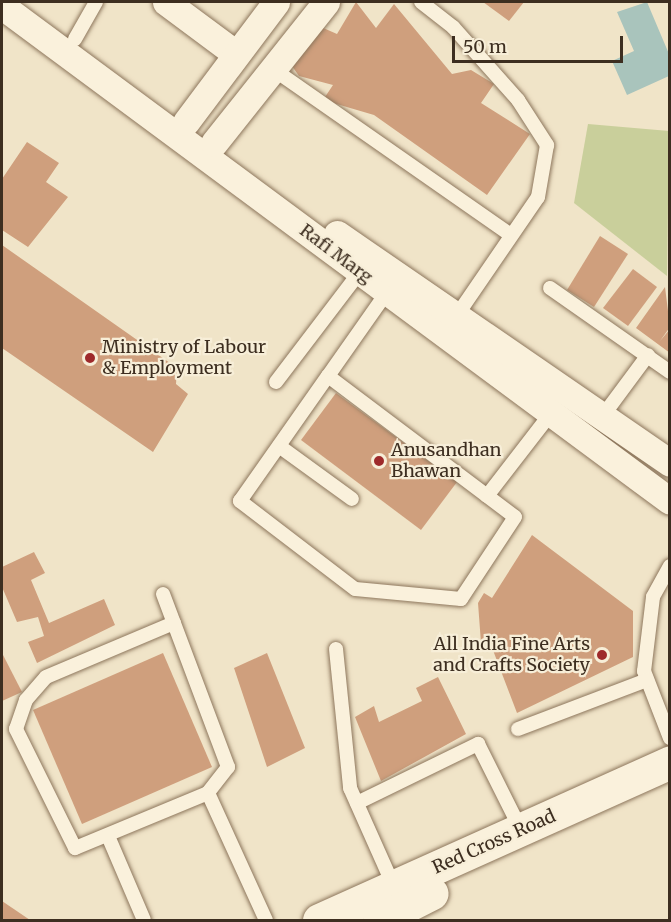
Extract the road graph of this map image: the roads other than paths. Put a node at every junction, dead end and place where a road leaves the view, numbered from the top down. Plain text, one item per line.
1 (24, 2) edge
2 (96, 2) edge
3 (166, 2) edge
4 (276, 2) edge
5 (421, 2) edge
6 (315, 5) edge
7 (2, 6) edge
8 (75, 39) junction
9 (236, 54) junction
10 (273, 69) junction
11 (186, 122) junction
12 (214, 143) junction
13 (511, 235) junction
14 (359, 273) junction
15 (550, 288) dead end
16 (387, 292) junction
17 (455, 318) junction
18 (648, 355) junction
19 (669, 372) edge
20 (328, 376) junction
21 (276, 382) dead end
22 (552, 412) junction
23 (602, 417) junction
24 (279, 446) junction
25 (669, 463) edge
26 (487, 496) junction
27 (352, 499) dead end
28 (669, 501) edge
29 (669, 566) edge
30 (163, 594) dead end
31 (174, 623) junction
32 (336, 650) dead end
33 (647, 680) junction
34 (518, 729) dead end
35 (669, 738) edge
36 (669, 762) edge
37 (669, 787) edge
38 (208, 793) junction
39 (357, 803) junction
40 (521, 830) junction
41 (108, 836) junction
42 (394, 887) junction
43 (144, 921) edge
44 (266, 921) edge
45 (319, 921) edge
46 (379, 921) edge

1 - 8 street, Rafi Marg
2 - 8 lane
3 - 9 street
4 - 9 street
5 - 13 lane
6 - 10 street
7 - 14 street, Rafi Marg
8 - 11 street, Rafi Marg
9 - 11 street
10 - 12 street
10 - 13 lane
11 - 12 street, Rafi Marg
12 - 17 street, Rafi Marg
13 - 17 lane
14 - 16 street, Rafi Marg
14 - 21 lane
15 - 18 lane
16 - 20 lane
16 - 22 street, Rafi Marg
17 - 23 street, Rafi Marg
18 - 19 lane
18 - 23 lane
20 - 24 lane
20 - 26 lane
22 - 26 lane
22 - 28 street, Rafi Marg
23 - 25 street, Rafi Marg
24 - 26 lane
24 - 27 lane
29 - 33 lane
30 - 31 lane
31 - 38 lane
31 - 41 lane
32 - 39 lane
33 - 34 lane
33 - 35 lane
36 - 40 street, Red Cross Road
37 - 46 street, Red Cross Road
38 - 41 lane
38 - 44 lane
39 - 40 lane
39 - 42 lane
40 - 42 street, Red Cross Road
41 - 43 lane
42 - 45 street, Red Cross Road

